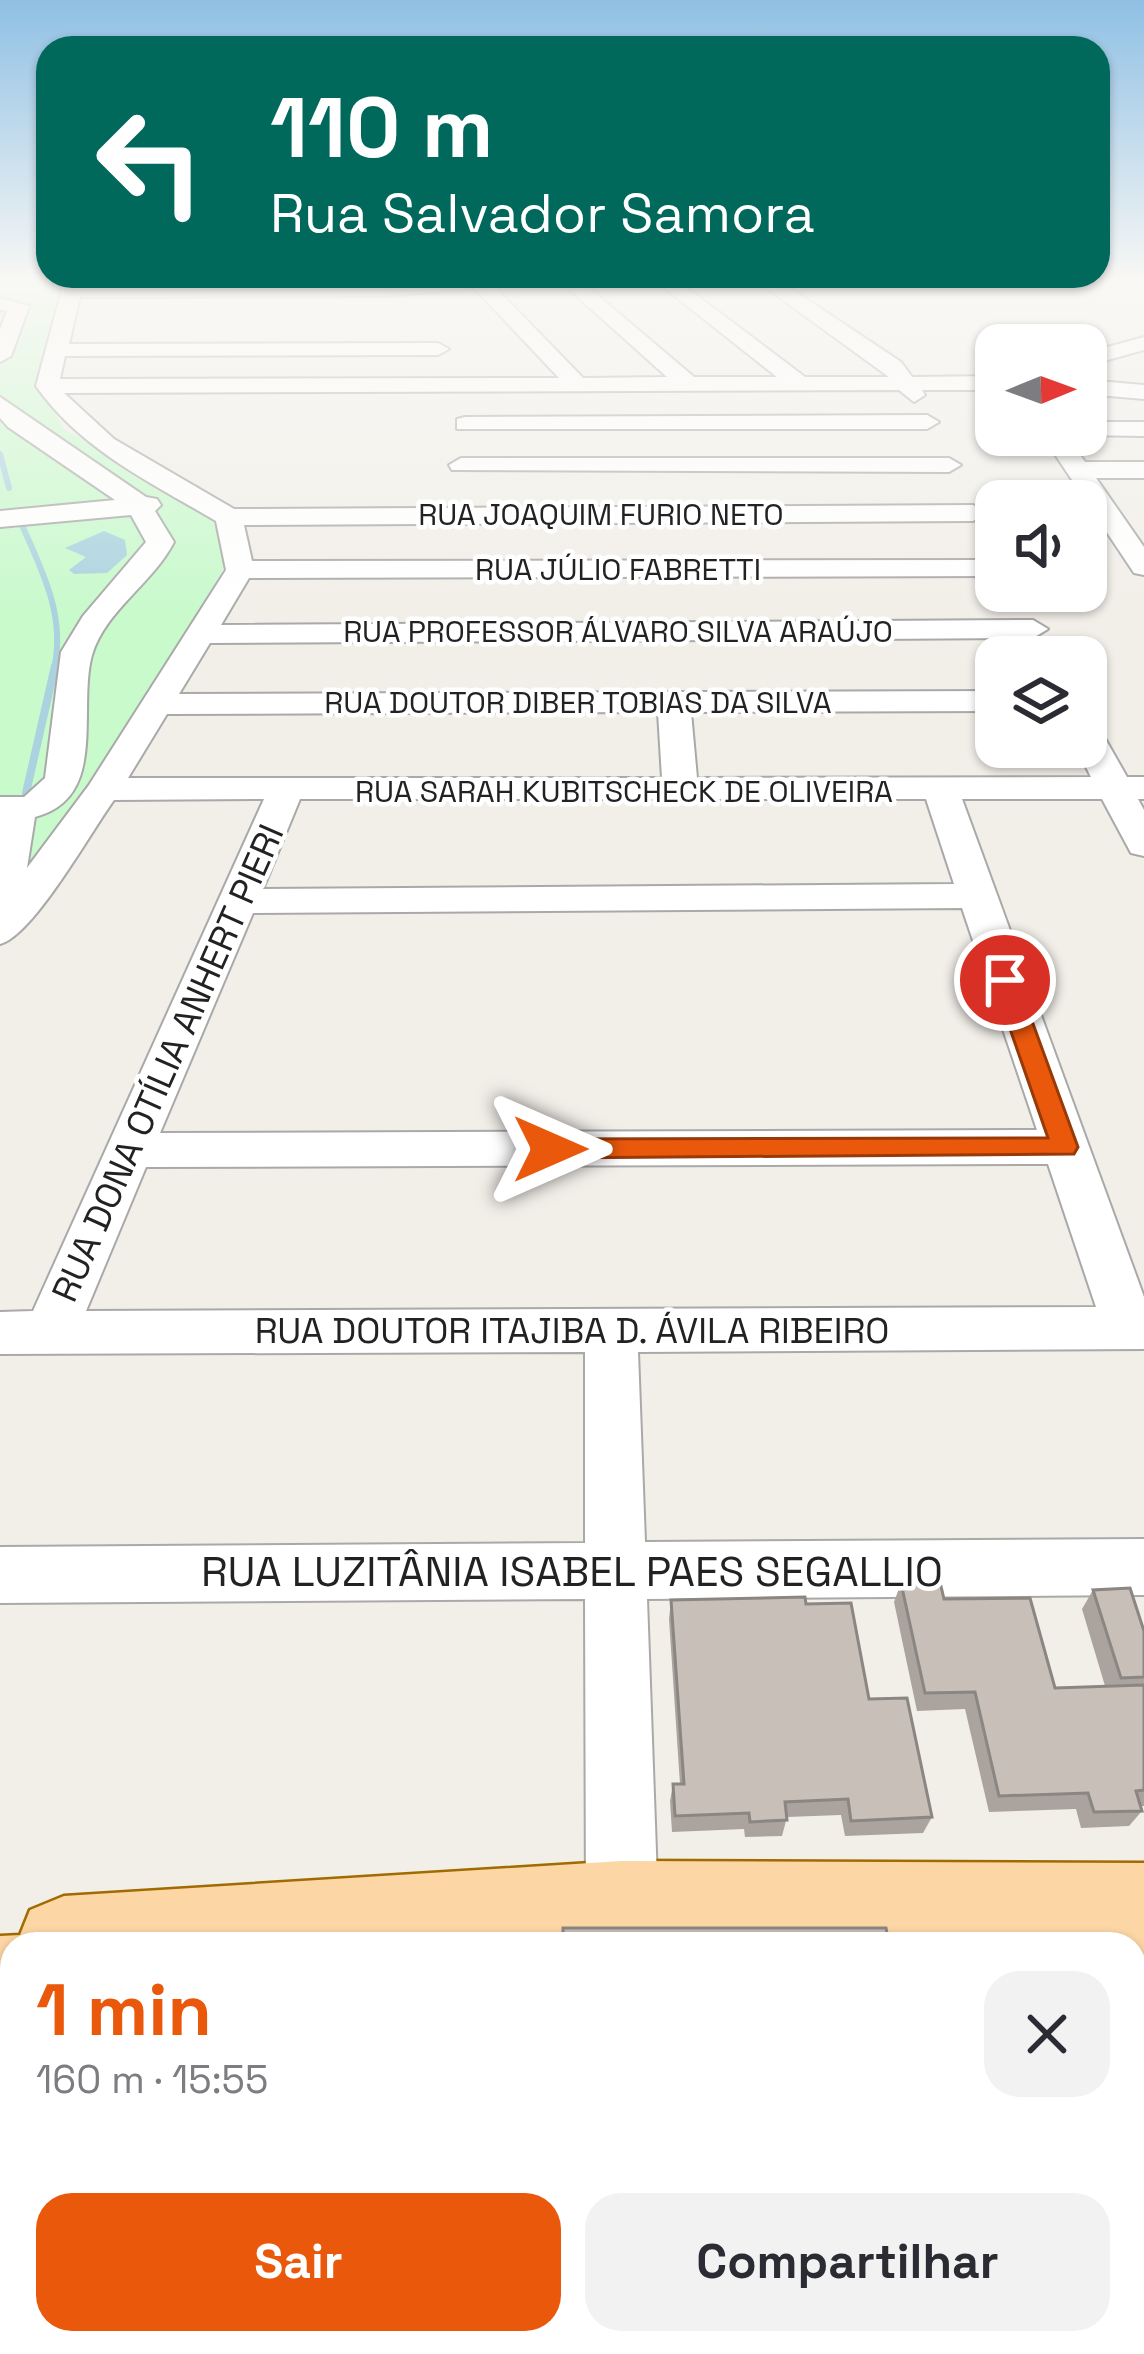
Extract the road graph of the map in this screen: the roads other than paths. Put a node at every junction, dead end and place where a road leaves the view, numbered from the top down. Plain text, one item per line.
1 (51, 392) edge
2 (465, 392) edge
3 (913, 392) edge
4 (0, 404) edge
5 (927, 422) junction
6 (465, 424) junction
7 (1107, 429) edge
8 (1144, 429) edge
9 (1068, 456) edge
10 (461, 465) junction
11 (949, 465) junction
12 (1078, 470) junction
13 (1144, 470) edge
14 (137, 503) junction
15 (224, 513) junction
16 (973, 513) junction
17 (451, 514) junction
18 (650, 515) junction
19 (975, 517) edge
20 (1111, 518) junction
21 (1144, 518) edge
22 (0, 519) edge
23 (1144, 567) edge
24 (240, 570) junction
25 (975, 570) edge
26 (660, 600) junction
27 (203, 634) junction
28 (975, 648) edge
29 (599, 666) junction
30 (744, 666) junction
31 (975, 698) edge
32 (674, 701) junction
33 (160, 704) junction
34 (1107, 760) edge
35 (940, 788) junction
36 (1129, 788) edge
37 (104, 789) junction
38 (680, 790) junction
39 (286, 793) junction
40 (9, 809) edge
41 (1144, 845) edge
42 (976, 896) junction
43 (238, 901) junction
44 (8, 920) edge
45 (1064, 1147) junction
46 (130, 1150) junction
47 (1137, 1328) edge
48 (611, 1330) junction
49 (25, 1333) edge
50 (1144, 1567) edge
51 (616, 1570) junction
52 (0, 1575) edge
53 (622, 1908) junction
54 (1144, 1910) edge
55 (336, 1932) edge

1 - 15 street
2 - 6 street
3 - 5 street
4 - 14 street
5 - 6 street
5 - 11 street
6 - 10 street
7 - 8 street
9 - 12 street
10 - 11 street
10 - 17 street
11 - 16 street
12 - 13 street
12 - 20 street
14 - 15 street, RUA JOAQUIM FURIO NETO
14 - 22 street
14 - 40 street
15 - 17 street, RUA JOAQUIM FURIO NETO
15 - 24 street
16 - 18 street, RUA JOAQUIM FURIO NETO
16 - 19 street
17 - 18 street, RUA JOAQUIM FURIO NETO
18 - 26 street
20 - 21 street
20 - 23 street
24 - 26 street, RUA JÚLIO FABRETTI
24 - 27 street
25 - 26 street, RUA JÚLIO FABRETTI
26 - 29 street, RUA PROFESSOR ÁLVARO SILVA ARAÚJO
26 - 30 street, RUA PROFESSOR ÁLVARO SILVA ARAÚJO
27 - 29 street, RUA PROFESSOR ÁLVARO SILVA ARAÚJO
27 - 33 street
28 - 30 street, RUA PROFESSOR ÁLVARO SILVA ARAÚJO
29 - 32 street, RUA DOUTOR DIBER TOBIAS DA SILVA
29 - 33 street, RUA DOUTOR DIBER TOBIAS DA SILVA
30 - 31 street, RUA DOUTOR DIBER TOBIAS DA SILVA
30 - 32 street, RUA DOUTOR DIBER TOBIAS DA SILVA
32 - 38 street
33 - 37 street
34 - 36 street
35 - 36 street, RUA SARAH KUBITSCHECK DE OLIVEIRA
35 - 38 street, RUA SARAH KUBITSCHECK DE OLIVEIRA
35 - 42 street
36 - 41 street
37 - 39 street, RUA SARAH KUBITSCHECK DE OLIVEIRA
37 - 44 street
38 - 39 street, RUA SARAH KUBITSCHECK DE OLIVEIRA
39 - 43 street, RUA DONA OTÍLIA ANHERT PIERI
40 - 44 street
42 - 43 street
42 - 45 street
43 - 46 street, RUA DONA OTÍLIA ANHERT PIERI
45 - 46 street
45 - 47 street
46 - 49 street, RUA DONA OTÍLIA ANHERT PIERI
47 - 48 street, RUA DOUTOR ITAJIBA D. ÁVILA RIBEIRO
48 - 49 street, RUA DOUTOR ITAJIBA D. ÁVILA RIBEIRO
48 - 51 street
50 - 51 street, RUA LUZITÂNIA ISABEL PAES SEGALLIO
51 - 52 street, RUA LUZITÂNIA ISABEL PAES SEGALLIO
51 - 53 street
53 - 54 main road
53 - 55 main road

